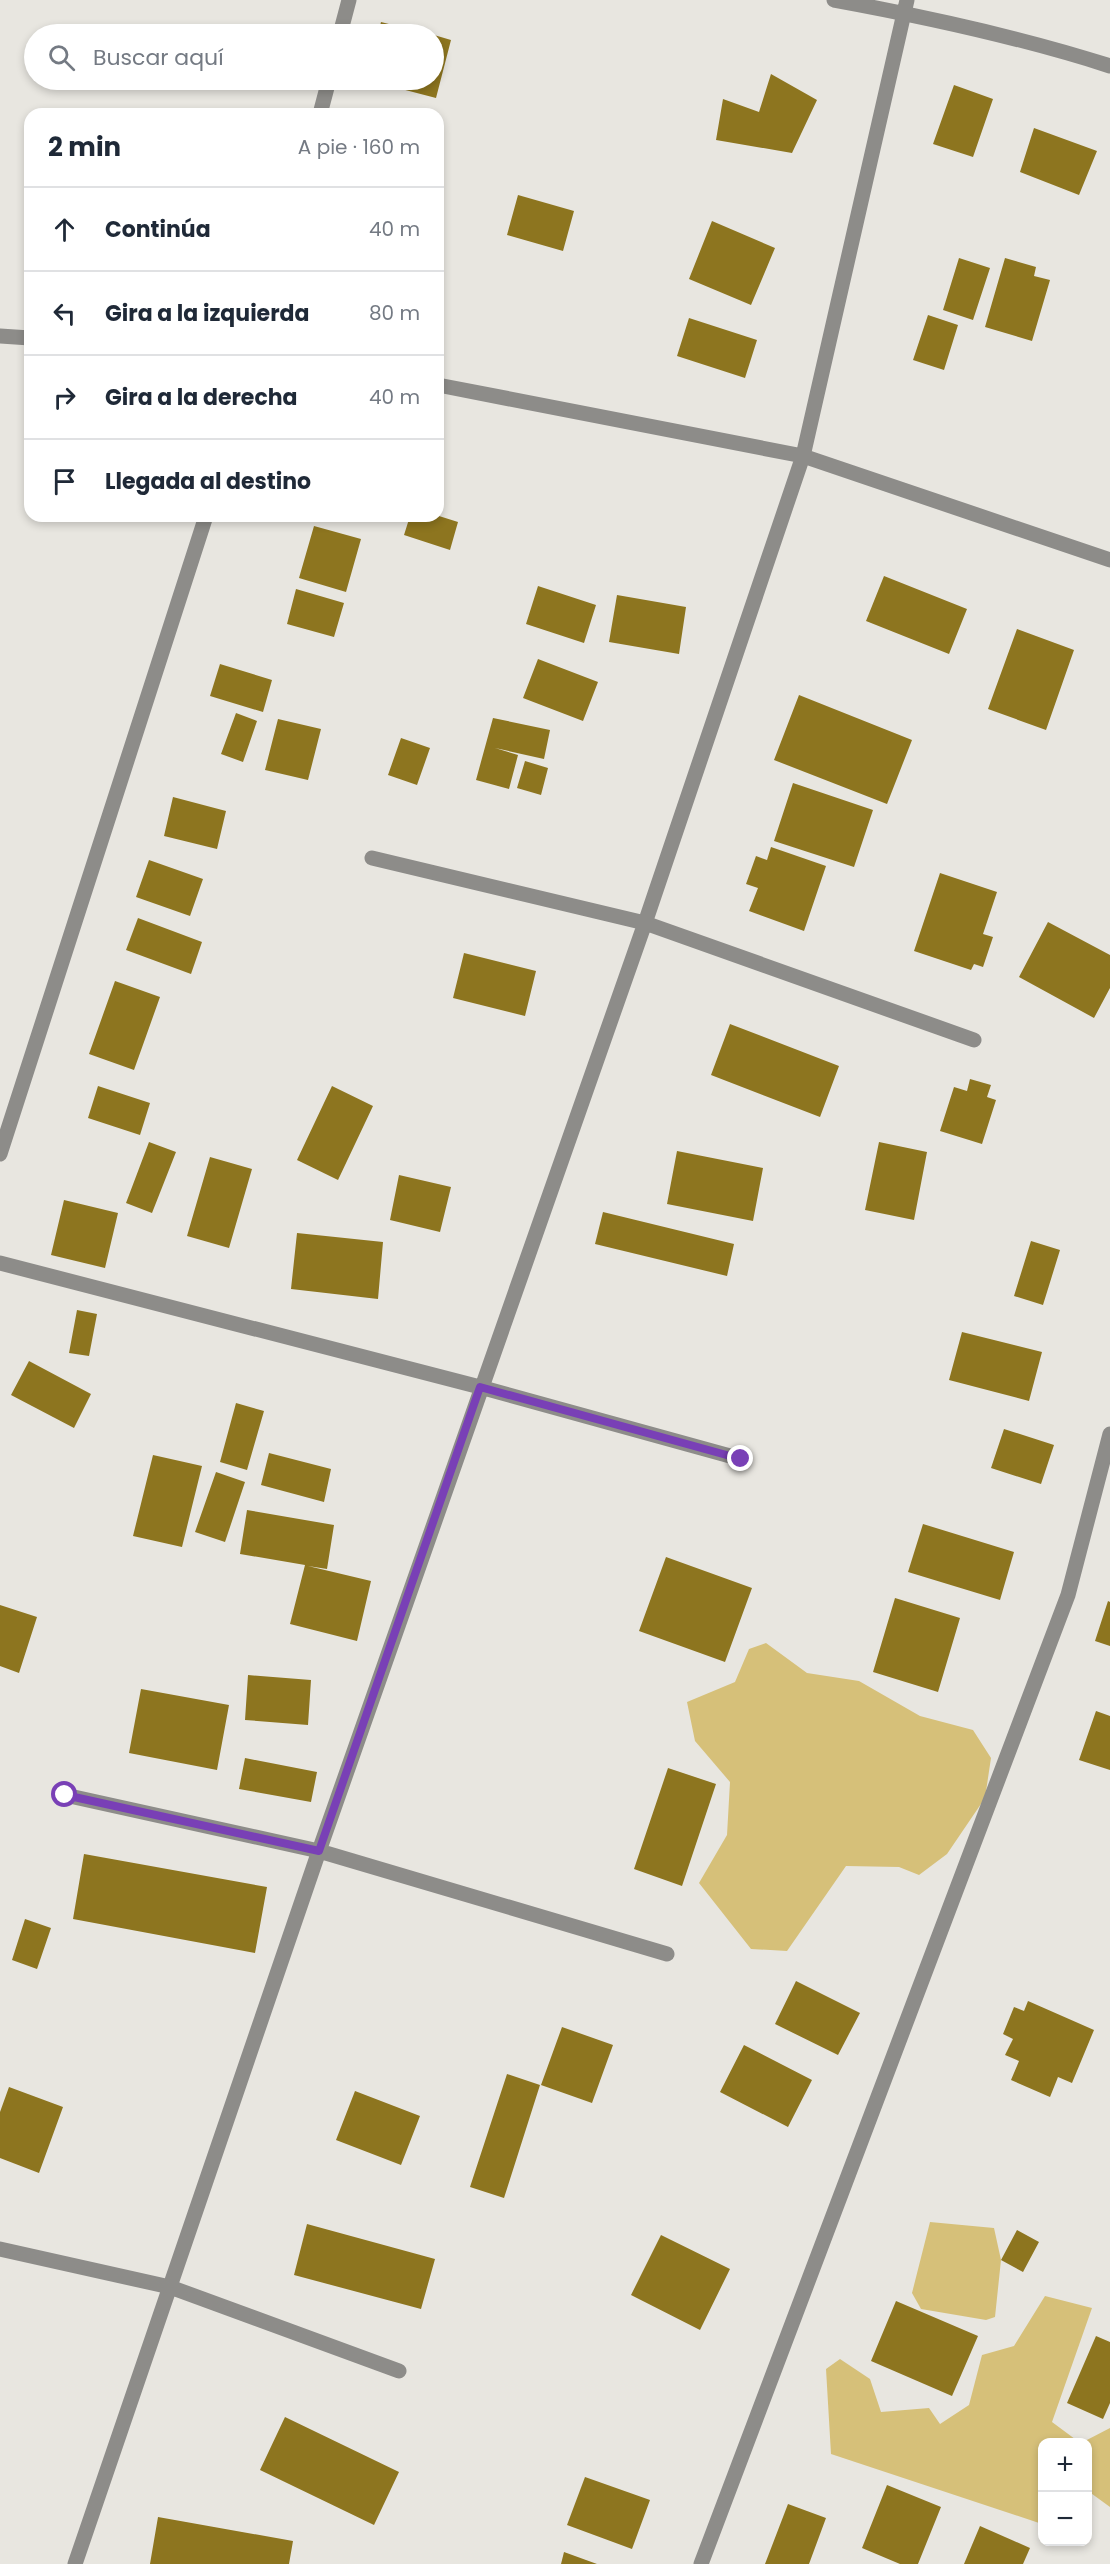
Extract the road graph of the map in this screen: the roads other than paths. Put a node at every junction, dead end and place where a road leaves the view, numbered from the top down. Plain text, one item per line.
1 (349, 0) edge
2 (834, 0) edge
3 (906, 6) edge
4 (343, 24) edge
5 (1110, 66) edge
6 (326, 90) edge
7 (322, 108) edge
8 (0, 336) edge
9 (24, 338) edge
10 (444, 386) edge
11 (803, 456) junction
12 (204, 522) edge
13 (1110, 560) edge
14 (372, 858) dead end
15 (645, 923) junction
16 (974, 1040) dead end
17 (0, 1154) edge
18 (0, 1263) edge
19 (480, 1387) junction
20 (1110, 1434) edge
21 (741, 1459) dead end
22 (65, 1795) dead end
23 (319, 1851) junction
24 (667, 1954) dead end
25 (0, 2249) edge
26 (170, 2287) junction
27 (399, 2371) dead end
28 (75, 2564) edge
29 (701, 2564) edge

1 - 4 street
2 - 3 street
3 - 5 street
3 - 11 street
6 - 7 street
8 - 9 street
10 - 11 street
11 - 13 street
11 - 15 street
12 - 17 street
14 - 15 street
15 - 16 street
15 - 19 street
18 - 19 street
19 - 21 street
19 - 23 street
20 - 29 street
22 - 23 street
23 - 24 street
23 - 26 street
25 - 26 street
26 - 27 street
26 - 28 street

